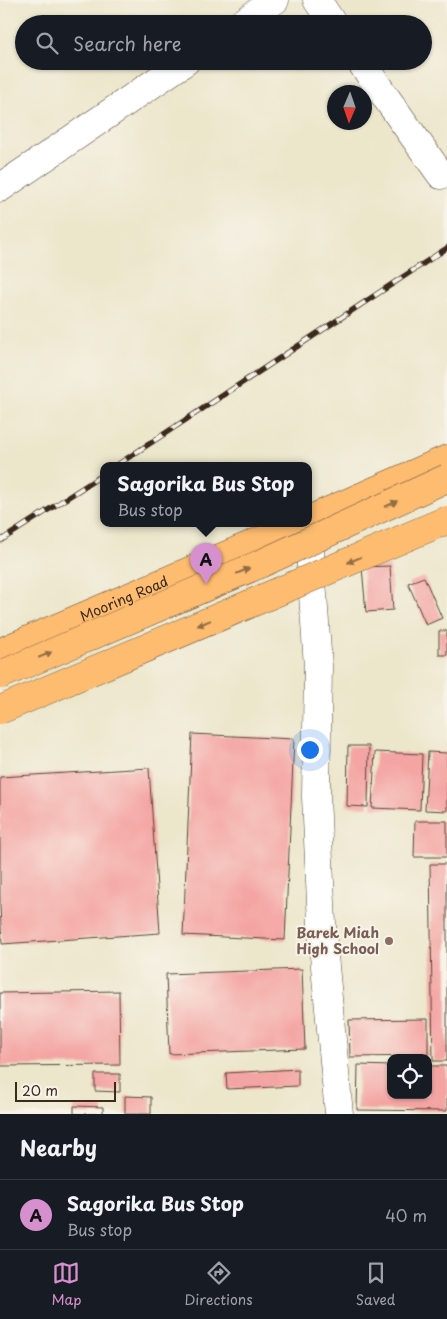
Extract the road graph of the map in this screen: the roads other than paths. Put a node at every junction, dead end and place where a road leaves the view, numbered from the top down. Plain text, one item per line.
1 (275, 0) edge
2 (317, 0) edge
3 (254, 15) edge
4 (328, 15) edge
5 (173, 70) edge
6 (366, 70) edge
7 (441, 175) dead end
8 (0, 188) edge
9 (447, 459) edge
10 (447, 478) edge
11 (312, 519) edge
12 (447, 520) edge
13 (293, 527) edge
14 (308, 527) edge
15 (0, 652) edge
16 (0, 674) edge
17 (0, 710) edge
18 (339, 1114) edge

1 - 3 street
2 - 4 street
5 - 8 street
6 - 7 street
9 - 11 highway
16 -> 10 highway, bridge
12 -> 17 highway, bridge
13 - 15 highway, Mooring Road
14 - 18 street

